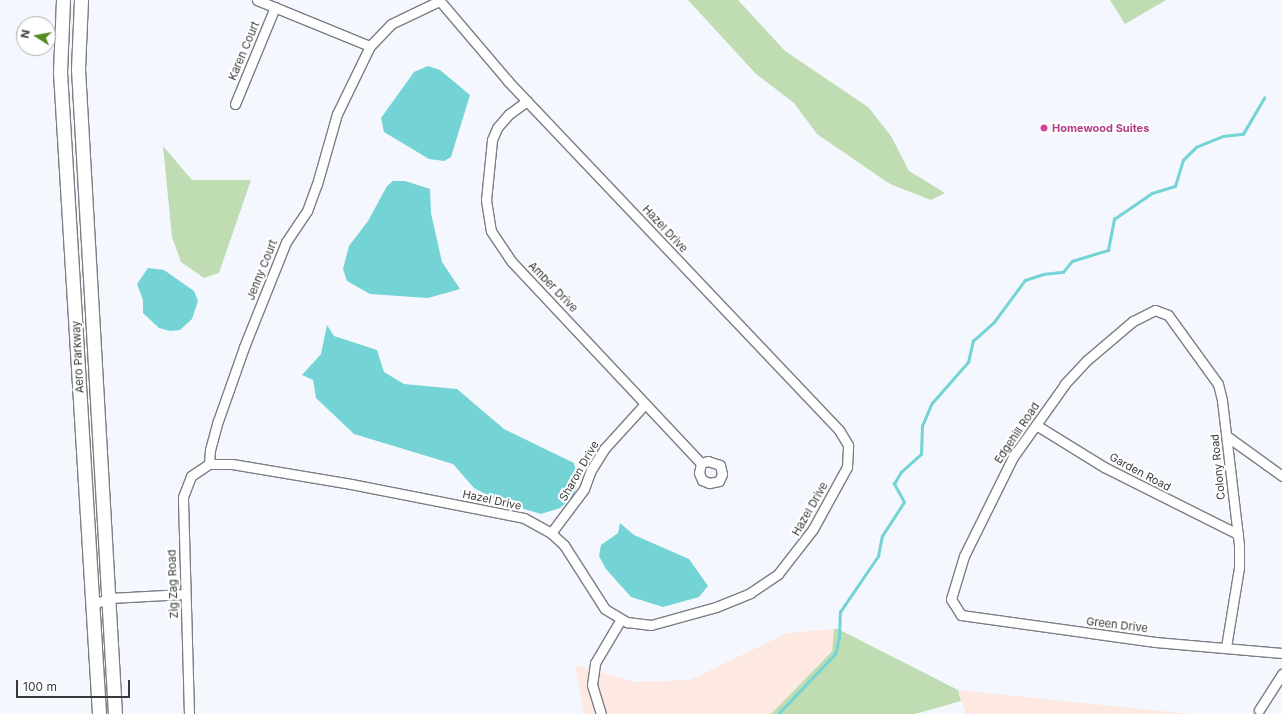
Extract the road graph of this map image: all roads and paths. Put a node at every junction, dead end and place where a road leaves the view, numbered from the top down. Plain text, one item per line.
1 (63, 0) edge
2 (81, 0) edge
3 (257, 0) edge
4 (439, 1) edge
5 (275, 7) junction
6 (370, 46) junction
7 (527, 101) junction
8 (235, 104) dead end
9 (1155, 310) joint
10 (645, 404) junction
11 (1036, 425) junction
12 (1228, 438) junction
13 (701, 463) dead end
14 (209, 464) junction
15 (1282, 476) edge
16 (551, 533) junction
17 (1238, 534) junction
18 (184, 594) junction
19 (110, 598) junction
20 (93, 604) junction
21 (954, 605) joint
22 (622, 619) junction
23 (1226, 647) junction
24 (1282, 653) edge
25 (1282, 674) edge
26 (1259, 710) dead end
27 (99, 714) edge
28 (115, 714) edge
29 (189, 714) edge
30 (601, 714) edge

1 - 20 main road, Aero Parkway
2 - 19 main road, Aero Parkway
3 - 5 street
4 - 6 street, Hazel Drive
4 - 7 street, Hazel Drive
5 - 6 street
5 - 8 street, Karen Court
6 - 14 street, Jenny Court
7 - 10 street, Amber Drive
7 - 22 street, Hazel Drive
9 - 11 street, Edgehill Road
9 - 12 street, Colony Road
10 - 13 street, Amber Drive
10 - 16 street, Sharon Drive
11 - 17 street, Garden Road
11 - 21 street, Edgehill Road
12 - 15 street
12 - 17 street, Colony Road
14 - 16 street, Hazel Drive
14 - 18 street, Zig Zag Road
16 - 22 street, Hazel Drive
17 - 23 street, Colony Road
18 - 19 street
18 - 29 street, Zig Zag Road
19 - 20 street
19 - 28 main road, Aero Parkway
20 - 27 main road, Aero Parkway
21 - 23 street, Green Drive
22 - 30 street
23 - 24 street, Green Drive
25 - 26 street

